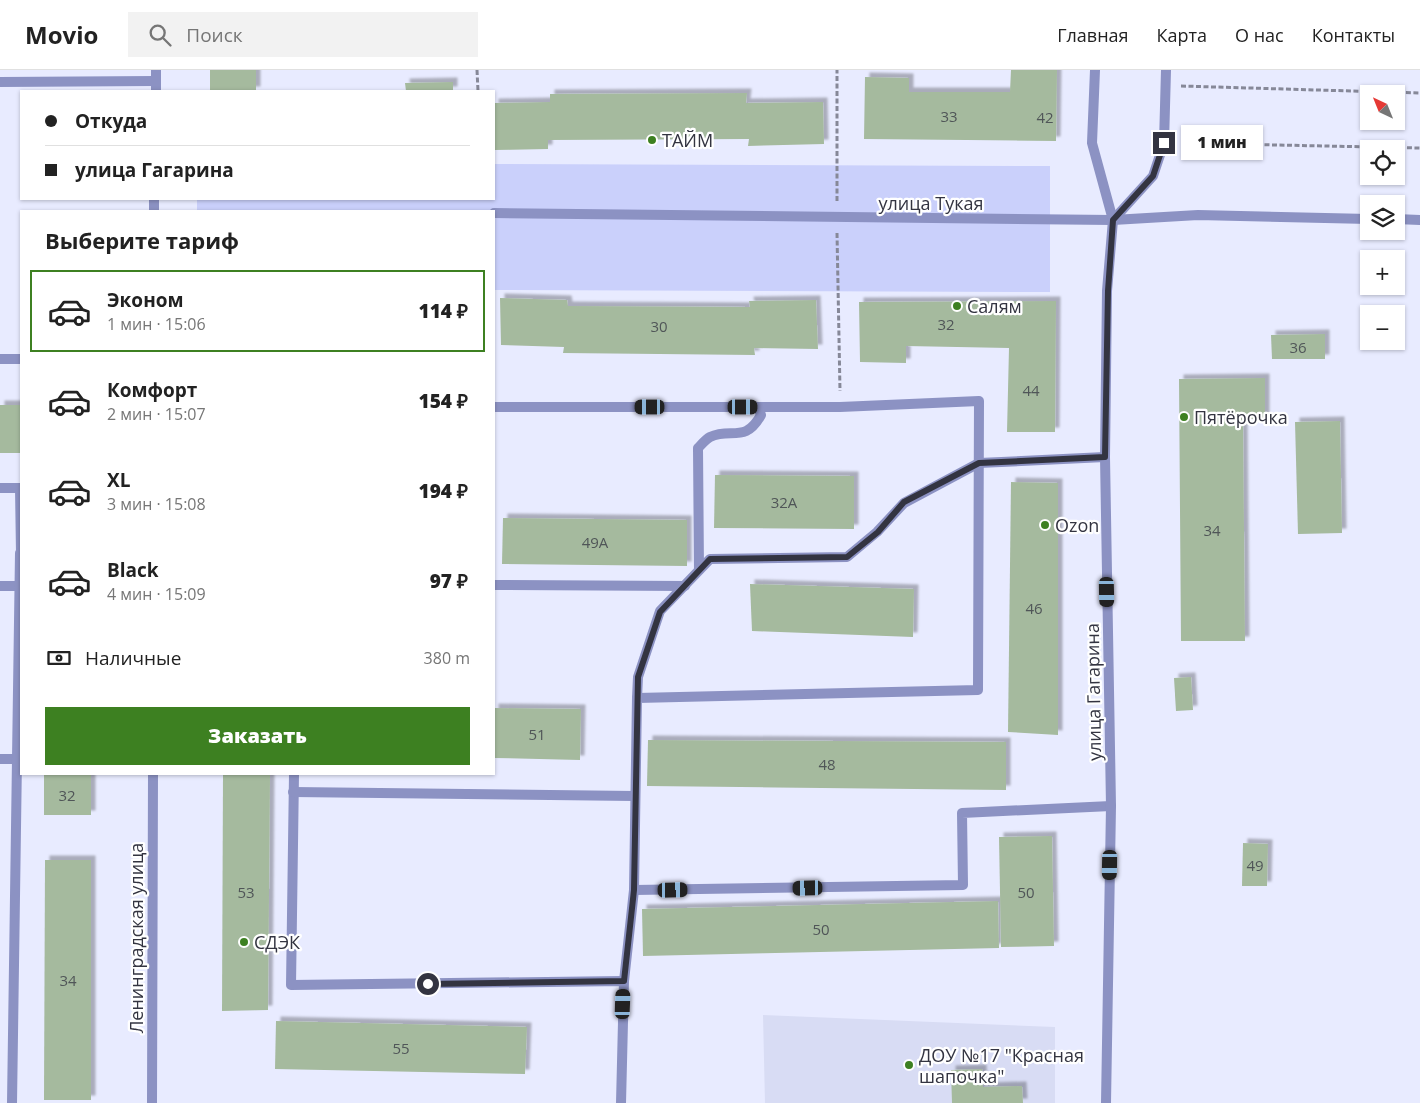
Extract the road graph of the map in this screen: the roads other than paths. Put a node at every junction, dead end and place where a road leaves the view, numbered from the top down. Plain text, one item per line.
1 (1095, 70) edge
2 (1166, 70) edge
3 (156, 81) edge
4 (0, 82) edge
5 (495, 214) edge
6 (1360, 218) edge
7 (1405, 219) edge
8 (1113, 220) junction
9 (1420, 220) edge
10 (0, 359) edge
11 (20, 359) edge
12 (495, 407) edge
13 (758, 407) junction
14 (1105, 457) junction
15 (979, 463) junction
16 (0, 488) edge
17 (20, 553) edge
18 (699, 570) junction
19 (495, 585) edge
20 (0, 586) edge
21 (19, 586) junction
22 (685, 586) junction
23 (637, 698) junction
24 (0, 759) edge
25 (18, 760) junction
26 (153, 775) edge
27 (294, 775) edge
28 (294, 792) junction
29 (634, 796) junction
30 (1111, 806) junction
31 (634, 890) junction
32 (624, 981) junction
33 (12, 1103) edge
34 (152, 1103) edge
35 (621, 1103) edge
36 (1106, 1103) edge

1 - 8 street, улица Гагарина
2 - 8 street
3 - 4 street
5 - 8 street, улица Тукая
6 - 8 street, улица Тукая
7 - 9 street
8 - 14 street, улица Гагарина
10 - 11 street
12 - 13 street
13 - 15 street
13 - 18 street
14 - 15 street
14 - 30 street, улица Гагарина
15 - 18 street
15 - 23 street
16 - 17 street
17 - 21 street
18 - 22 street
19 - 22 street
20 - 21 street
21 - 25 street
22 - 23 street
23 - 29 street
24 - 25 street
25 - 33 street
26 - 34 street, Ленинградская улица
27 - 28 street
28 - 29 street
28 - 32 street
29 - 31 street
30 - 31 street
30 - 36 street, улица Гагарина
31 - 32 street
32 - 35 street

